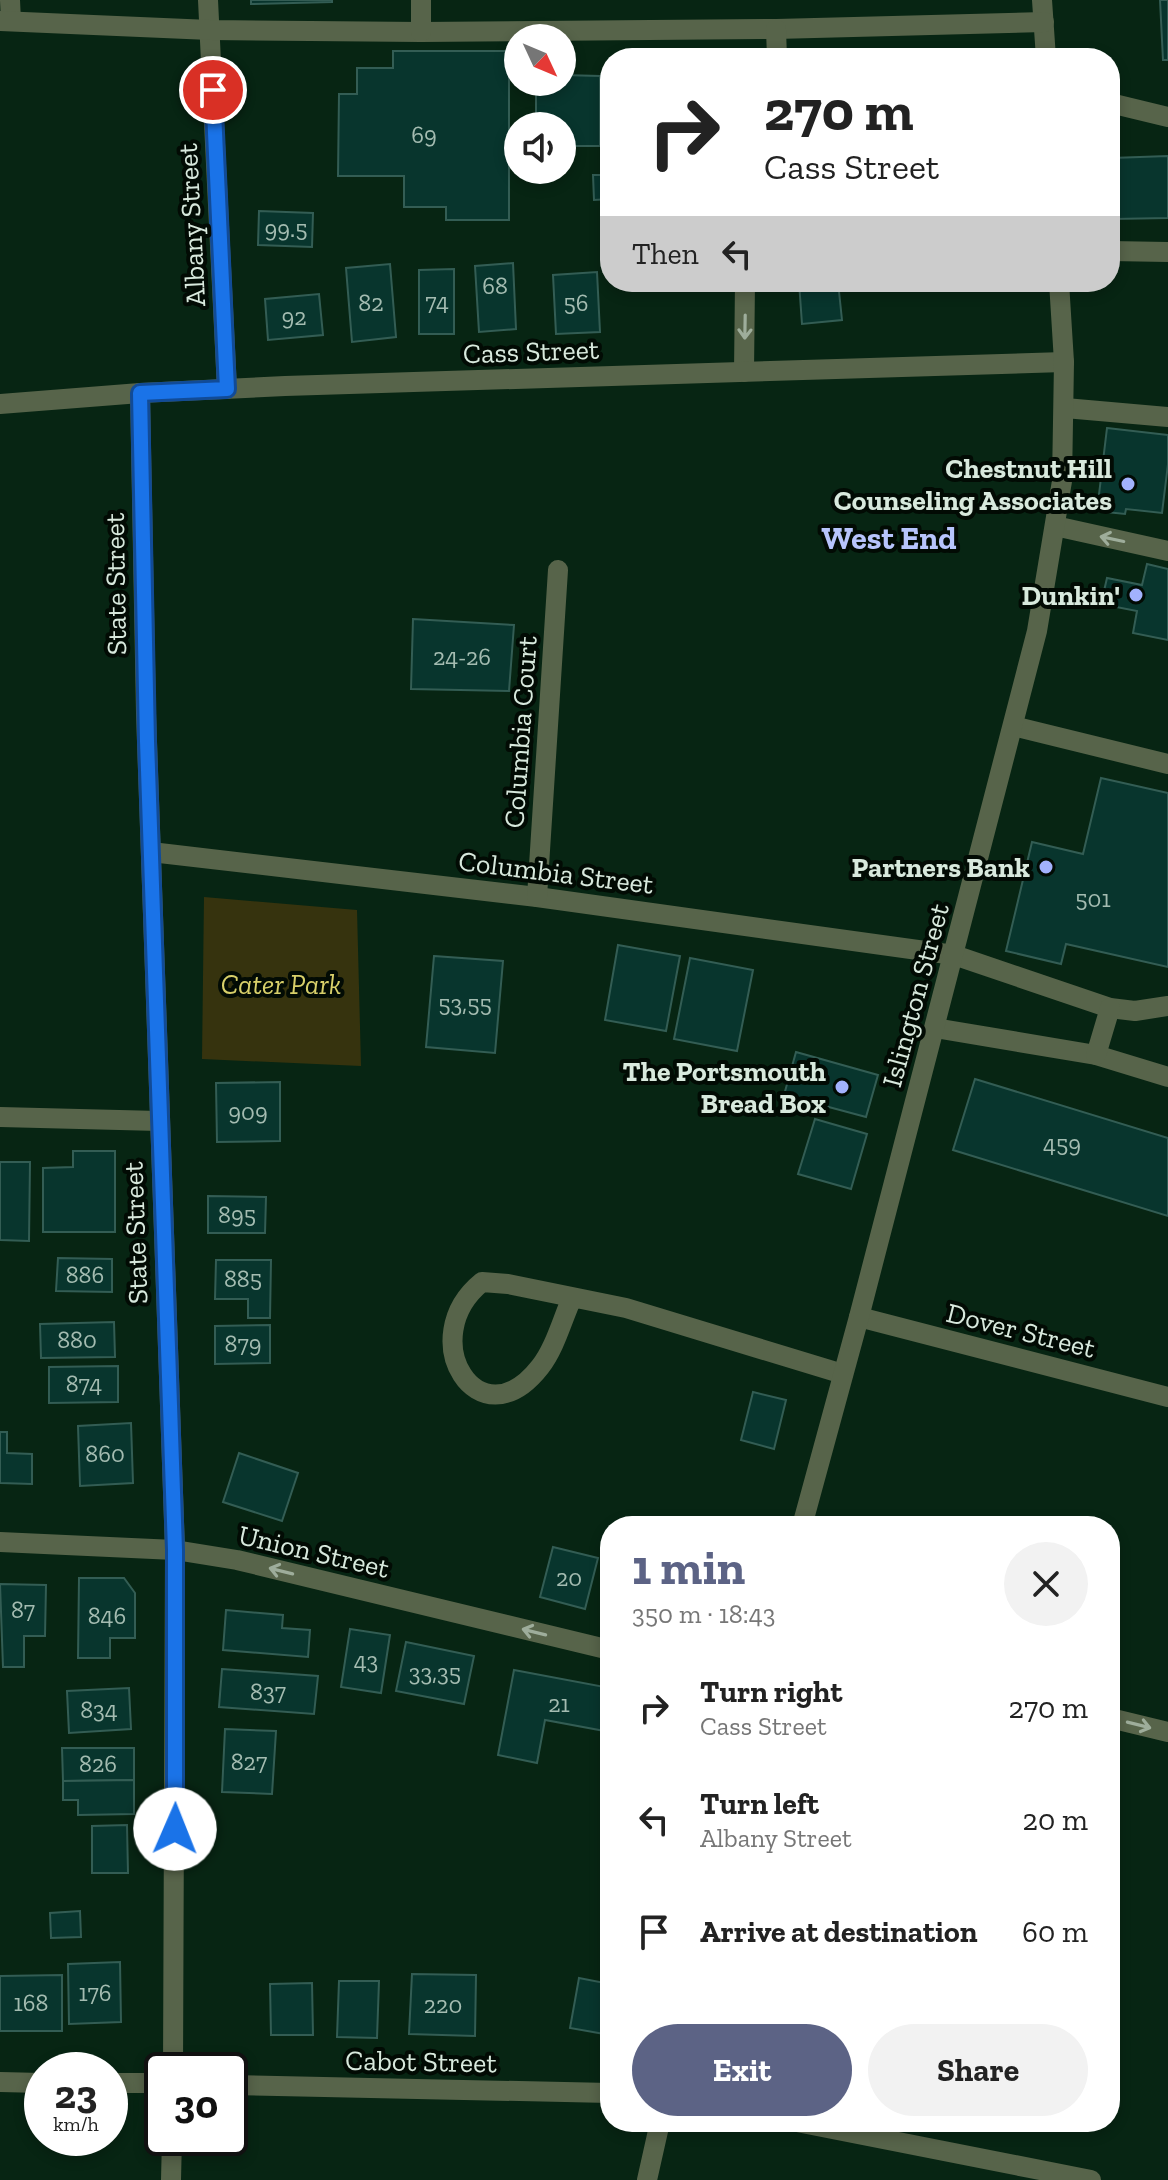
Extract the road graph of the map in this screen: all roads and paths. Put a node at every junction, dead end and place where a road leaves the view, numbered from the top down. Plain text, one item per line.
1 (208, 0) edge
2 (421, 0) edge
3 (1042, 0) edge
4 (7, 14) edge
5 (1044, 22) junction
6 (776, 29) junction
7 (210, 30) junction
8 (421, 32) junction
9 (777, 48) edge
10 (1045, 48) edge
11 (1120, 105) edge
12 (1168, 117) edge
13 (1120, 251) edge
14 (1168, 252) edge
15 (745, 292) edge
16 (1060, 292) edge
17 (1064, 362) junction
18 (744, 372) junction
19 (227, 389) junction
20 (140, 393) junction
21 (0, 404) edge
22 (1065, 408) junction
23 (1168, 417) edge
24 (1055, 526) junction
25 (1168, 551) edge
26 (558, 570) dead end
27 (1013, 726) junction
28 (1168, 764) edge
29 (151, 852) junction
30 (537, 897) junction
31 (954, 955) junction
32 (1168, 1006) edge
33 (1110, 1008) junction
34 (935, 1028) junction
35 (1096, 1055) junction
36 (1168, 1077) edge
37 (0, 1117) edge
38 (159, 1121) junction
39 (572, 1298) junction
40 (859, 1317) junction
41 (843, 1374) junction
42 (1168, 1397) edge
43 (805, 1516) edge
44 (0, 1542) edge
45 (175, 1550) junction
46 (600, 1648) edge
47 (1120, 1720) edge
48 (1168, 1732) edge
49 (173, 2052) edge
50 (0, 2082) edge
51 (24, 2083) edge
52 (248, 2085) edge
53 (600, 2093) edge
54 (658, 2132) edge
55 (866, 2132) edge
56 (172, 2156) edge
57 (171, 2180) edge
58 (647, 2180) edge
59 (1091, 2180) edge

1 - 7 street, Albany Street
2 - 8 street
3 - 5 street
4 - 7 street
5 - 6 street
5 - 10 street
6 - 8 street
6 - 9 street
7 - 8 street
7 - 19 street, Albany Street
11 - 12 street
13 - 14 street
15 -> 18 street
16 - 17 street, Islington Street
17 - 18 street, Cass Street
17 - 22 street, Islington Street
18 - 19 street, Cass Street
19 - 20 street, Cass Street
20 - 21 street, Cass Street
20 - 29 street, State Street
22 - 23 street
22 - 24 street, Islington Street
25 -> 24 street
24 - 27 street, Islington Street
26 - 30 street, Columbia Court
27 - 28 street
27 - 31 street, Islington Street
29 - 30 street, Columbia Street
29 - 38 street, State Street
30 - 31 street, Columbia Street
31 - 33 street, Columbia Street
31 - 34 street, Islington Street
32 - 33 street, Columbia Street
33 - 35 street
34 - 35 street
34 - 40 street, Islington Street
35 - 36 street
37 - 38 street
38 - 45 street, State Street
39 - 39 street
39 - 41 street
40 - 41 street, Islington Street
40 - 42 street, Dover Street
41 - 43 street, Islington Street
44 - 45 street, Union Street
46 -> 45 street, Union Street
45 - 49 street, State Street
47 -> 48 street
50 - 51 street
52 - 53 street, Cabot Street
54 - 58 street
55 - 59 street
56 - 57 street

